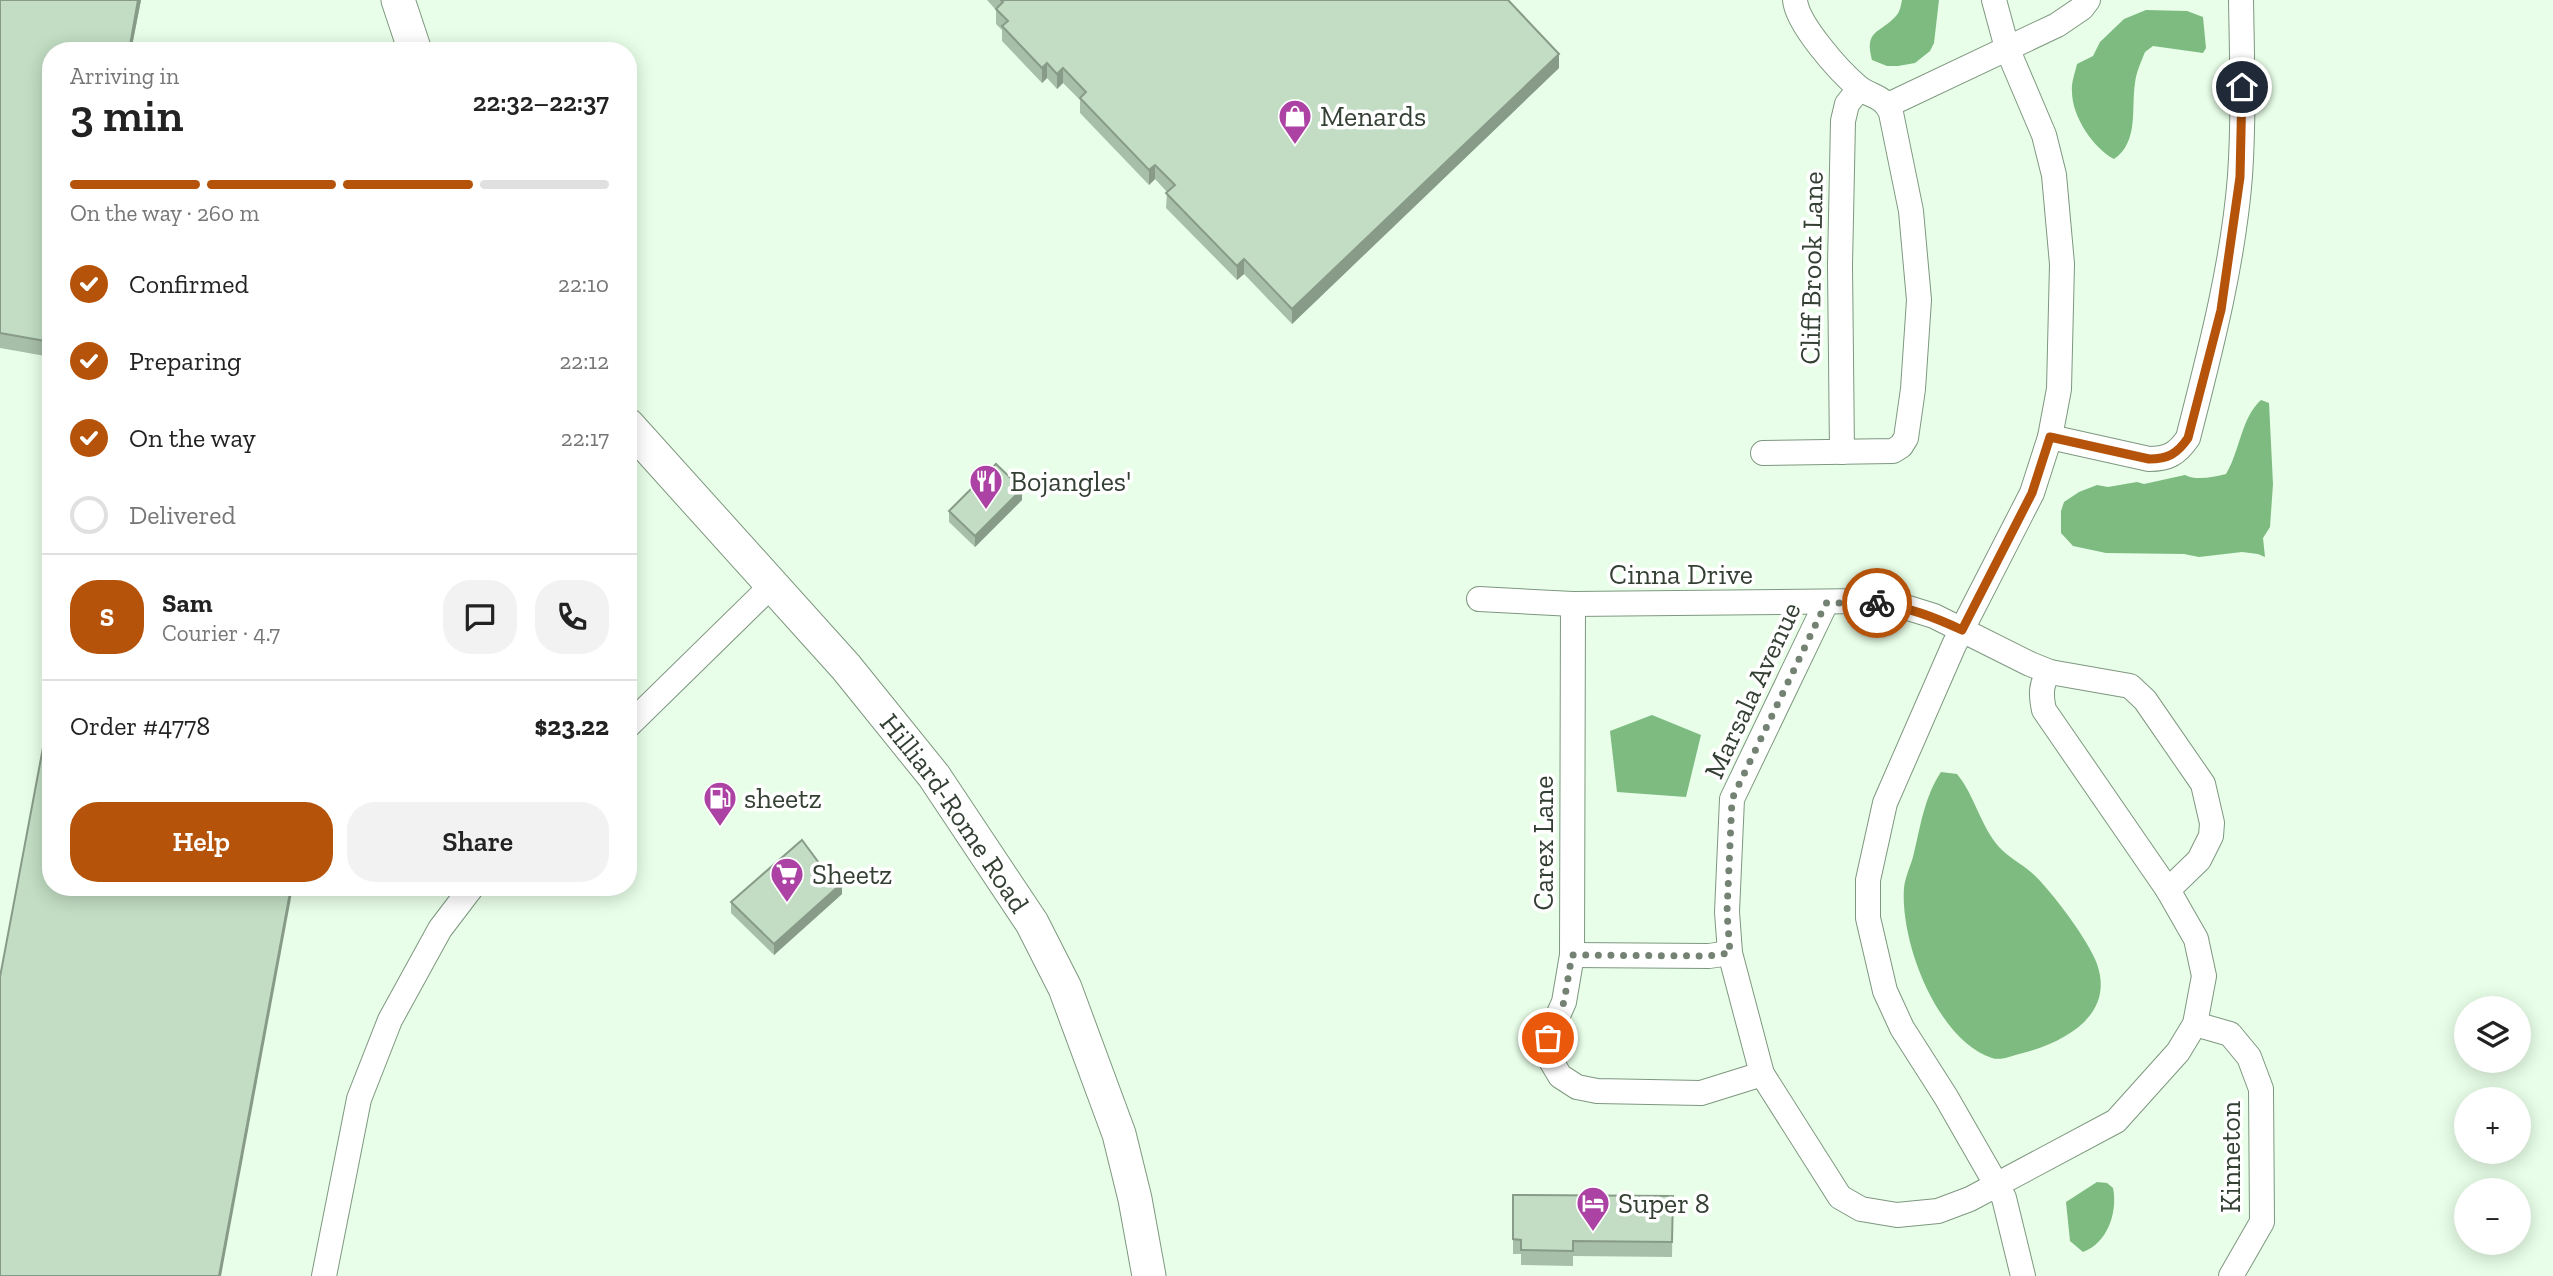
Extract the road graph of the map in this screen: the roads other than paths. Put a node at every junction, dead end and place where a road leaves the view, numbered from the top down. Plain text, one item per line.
1 (398, 0) edge
2 (1795, 0) edge
3 (1994, 0) edge
4 (2088, 0) edge
5 (2241, 0) edge
6 (412, 42) edge
7 (2007, 48) junction
8 (1859, 89) junction
9 (1888, 105) junction
10 (637, 435) edge
11 (2050, 437) junction
12 (1842, 452) junction
13 (1763, 453) dead end
14 (773, 584) junction
15 (1479, 599) dead end
16 (1826, 603) junction
17 (1573, 604) junction
18 (1962, 630) junction
19 (2050, 672) junction
20 (637, 717) edge
21 (2168, 890) junction
22 (465, 896) edge
23 (1730, 953) junction
24 (1572, 955) junction
25 (2195, 1024) junction
26 (1762, 1074) junction
27 (1996, 1184) junction
28 (324, 1276) edge
29 (1149, 1276) edge
30 (2023, 1276) edge
31 (2231, 1276) edge

1 - 6 main road
2 - 8 street
3 - 7 street
4 - 7 street
5 - 11 street
7 - 9 street
7 - 11 street
8 - 9 street
8 - 12 street, Cliff Brook Lane
9 - 12 street
10 - 14 main road, Hilliard-Rome Road
11 - 18 street
12 - 13 street
14 - 20 street
14 - 29 main road, Hilliard-Rome Road
15 - 17 street, Cinna Drive
16 - 17 street, Cinna Drive
16 - 18 street, Cinna Drive
16 - 23 street, Marsala Avenue
17 - 24 street, Carex Lane
18 - 19 street, Cinna Drive
18 - 27 street
19 - 21 street
19 - 21 street, Cinna Drive
21 - 25 street
22 - 28 street
23 - 24 street
23 - 26 street, Marsala Avenue
24 - 26 street, Carex Lane
25 - 27 street, Marsala Avenue
25 - 31 street, Kinneton
26 - 27 street, Marsala Avenue
27 - 30 street

